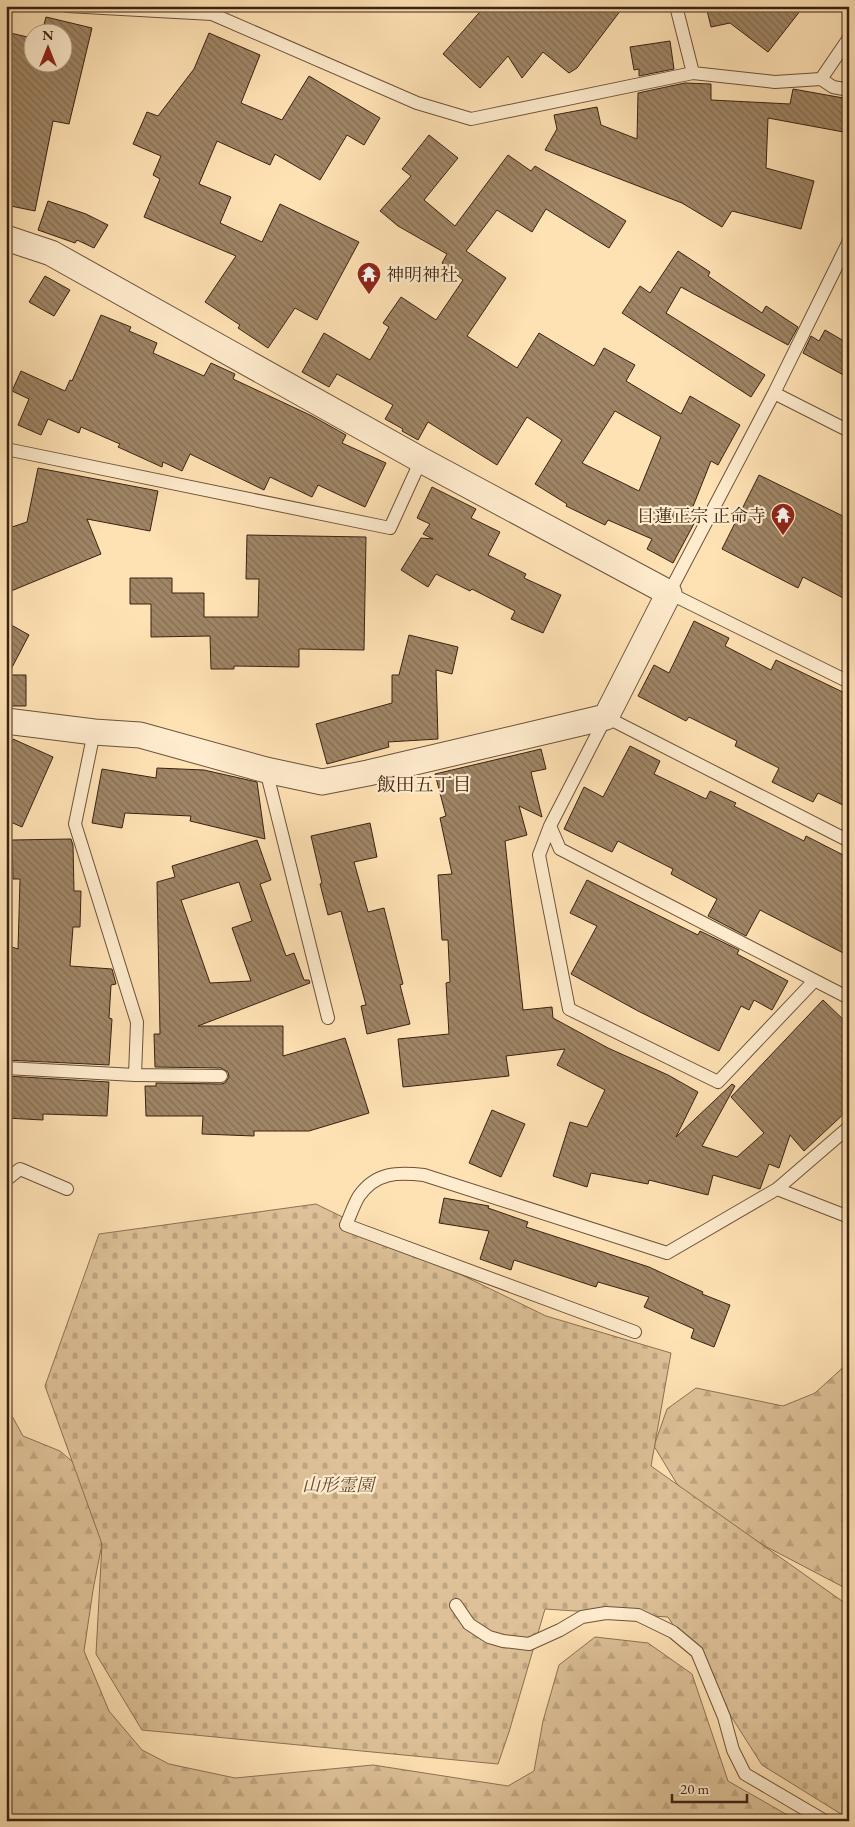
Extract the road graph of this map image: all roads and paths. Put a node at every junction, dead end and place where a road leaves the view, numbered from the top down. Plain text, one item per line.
1 (67, 6) edge
2 (676, 6) edge
3 (213, 10) edge
4 (849, 38) edge
5 (693, 73) junction
6 (821, 79) junction
7 (849, 90) edge
8 (6, 238) edge
9 (849, 241) edge
10 (774, 393) junction
11 (849, 431) edge
12 (6, 449) edge
13 (421, 460) junction
14 (669, 593) junction
15 (849, 682) edge
16 (606, 717) junction
17 (6, 721) edge
18 (94, 732) junction
19 (266, 770) junction
20 (550, 826) junction
21 (849, 841) edge
22 (814, 981) junction
23 (849, 998) edge
24 (328, 1018) dead end
25 (6, 1068) edge
26 (135, 1075) junction
27 (221, 1076) dead end
28 (849, 1127) edge
29 (6, 1180) edge
30 (68, 1189) dead end
31 (777, 1189) junction
32 (849, 1218) edge
33 (635, 1332) dead end
34 (456, 1605) dead end
35 (825, 1821) edge

1 - 3 lane
2 - 5 lane
3 - 5 lane
4 - 6 lane
5 - 6 lane
6 - 7 lane
8 - 13 street
9 - 10 lane
10 - 11 lane
10 - 14 lane
12 - 13 lane
13 - 14 street
14 - 15 lane
14 - 16 street
16 - 19 street
16 - 20 lane
16 - 21 lane
17 - 18 street
18 - 19 street
18 - 26 lane
19 - 24 lane
20 - 22 lane
20 - 22 lane
22 - 23 lane
25 - 26 lane
26 - 27 lane
28 - 31 lane
29 - 30 lane
31 - 32 lane
31 - 33 lane
34 - 35 lane

